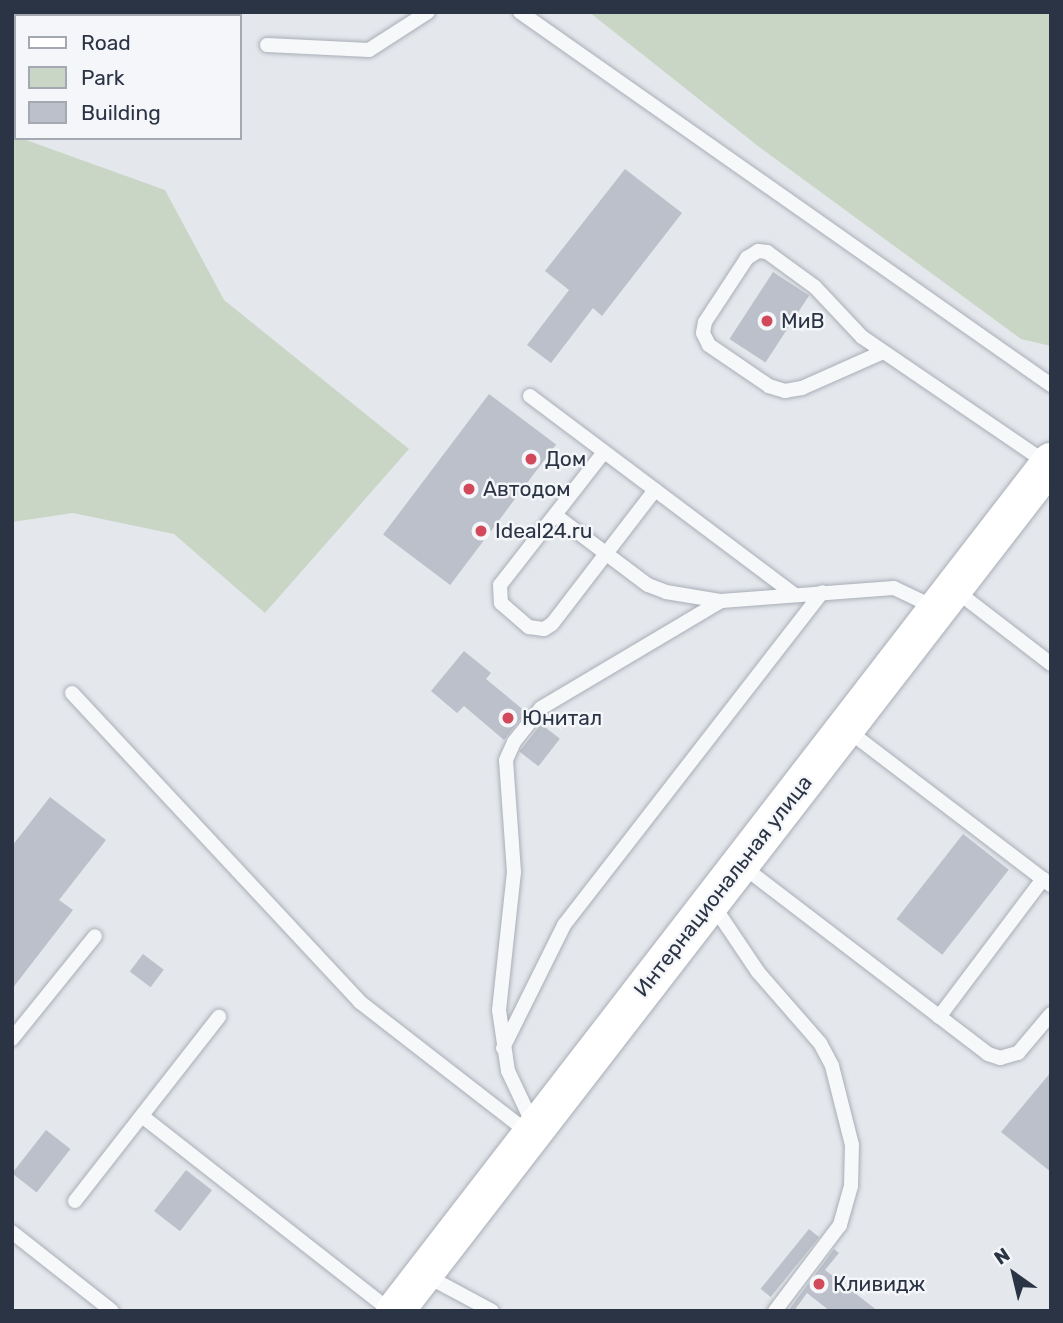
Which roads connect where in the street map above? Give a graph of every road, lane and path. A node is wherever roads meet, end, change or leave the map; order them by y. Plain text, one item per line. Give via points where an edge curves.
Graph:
1 (428, 12) edge
2 (520, 12) edge
3 (267, 45) dead end
4 (883, 352) junction
5 (1051, 385) edge
6 (530, 397) dead end
7 (604, 452) junction
8 (1050, 463) edge
9 (655, 490) junction
10 (555, 515) junction
11 (606, 554) junction
12 (822, 592) junction
13 (795, 595) junction
14 (945, 598) junction
15 (721, 601) junction
16 (1051, 664) edge
17 (72, 694) dead end
18 (845, 728) junction
19 (740, 864) junction
20 (1047, 882) edge
21 (711, 901) junction
22 (95, 936) dead end
23 (1051, 1014) edge
24 (219, 1017) dead end
25 (939, 1017) junction
26 (12, 1039) edge
27 (503, 1049) junction
28 (142, 1116) junction
29 (533, 1132) junction
30 (75, 1201) dead end
31 (12, 1232) edge
32 (424, 1274) junction
33 (112, 1311) edge
34 (393, 1311) edge
35 (492, 1311) edge
36 (775, 1311) edge

1 - 3 lane via 369,50
2 - 5 lane
4 - 4 lane via 847,325 798,272 758,251 747,258 705,322 703,333 709,345 769,386 785,391
4 - 8 lane
6 - 7 lane
7 - 9 lane
7 - 10 lane
8 - 14 main road, Интернациональная улица
9 - 11 lane
9 - 13 lane
10 - 11 lane
10 - 11 lane via 499,585 501,604 529,626 544,629 552,624
11 - 15 lane via 648,585
12 - 13 lane
12 - 14 lane via 894,588
12 - 27 lane via 564,925
13 - 15 lane
14 - 16 lane
14 - 18 main road, Интернациональная улица
15 - 27 lane via 541,708 514,742 506,760 514,872 499,1010
17 - 29 lane via 360,1002
18 - 19 main road, Интернациональная улица
18 - 20 lane
19 - 21 main road, Интернациональная улица
19 - 25 lane
20 - 25 lane
21 - 29 main road, Интернациональная улица
21 - 36 lane via 758,972 820,1043 832,1066 852,1145 851,1186 840,1224
22 - 26 lane
23 - 25 lane via 1018,1053 1000,1058
24 - 28 lane
27 - 29 lane
28 - 30 lane
28 - 34 lane
29 - 32 main road, Интернациональная улица
31 - 33 lane
32 - 34 main road, Интернациональная улица
32 - 35 lane

